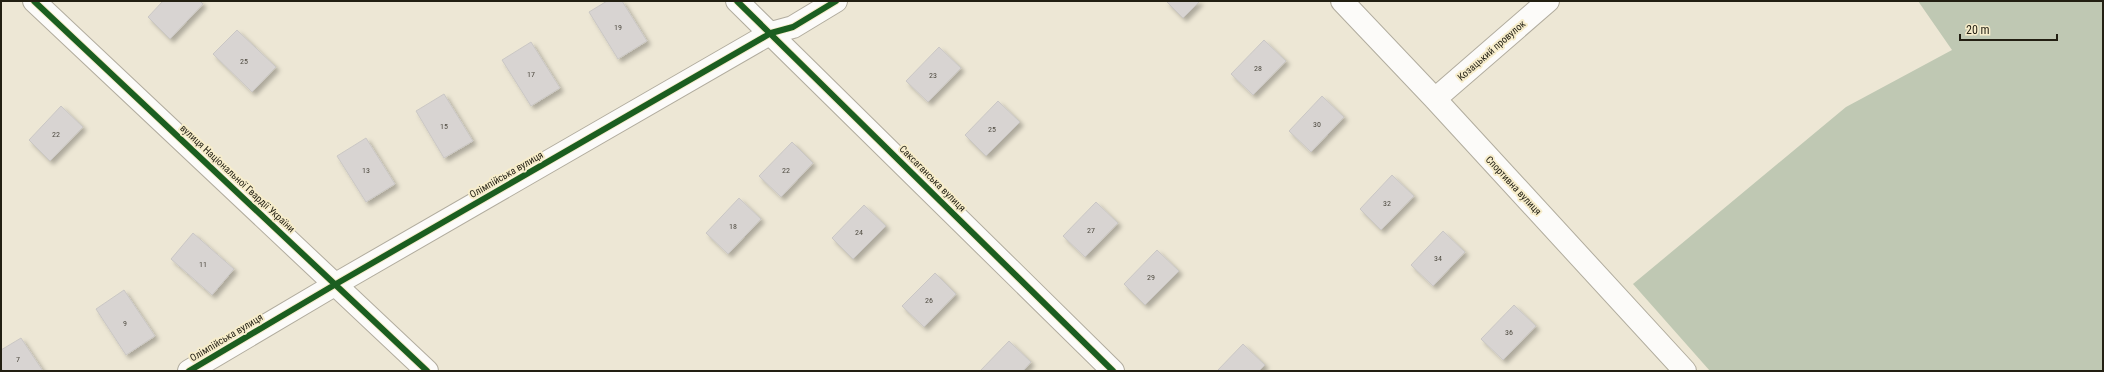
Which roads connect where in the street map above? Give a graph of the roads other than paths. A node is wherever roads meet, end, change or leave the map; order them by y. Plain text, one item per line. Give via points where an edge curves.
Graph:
1 (34, 1) edge
2 (736, 1) edge
3 (836, 1) edge
4 (1342, 1) edge
5 (1548, 1) edge
6 (771, 33) junction
7 (1435, 99) junction
8 (336, 284) junction
9 (189, 371) edge
10 (427, 371) edge
11 (1114, 371) edge
12 (1685, 371) edge

1 - 8 street, вулиця Національної Гвардії України
2 - 6 street, Саксаганська вулиця
3 - 6 street, Олімпійська вулиця via 793,27
4 - 7 street, Спортивна вулиця
5 - 7 street, Козацький провулок
6 - 8 street, Олімпійська вулиця
6 - 11 street, Саксаганська вулиця
7 - 12 street, Спортивна вулиця
8 - 9 street, Олімпійська вулиця
8 - 10 street, вулиця Національної Гвардії України

